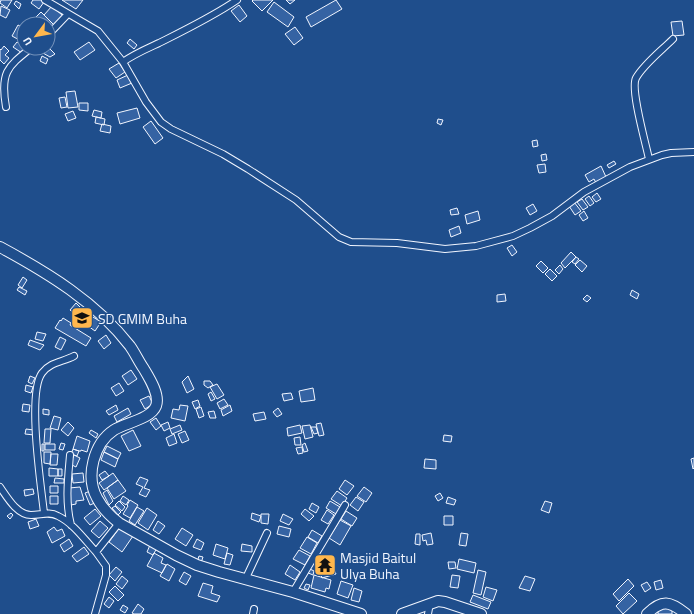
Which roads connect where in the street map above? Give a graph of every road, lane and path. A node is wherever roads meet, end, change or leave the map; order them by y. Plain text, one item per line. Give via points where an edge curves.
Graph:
1 (45, 0) edge
2 (237, 0) edge
3 (68, 14) junction
4 (56, 27) edge
5 (673, 39) dead end
6 (22, 56) edge
7 (123, 62) junction
8 (6, 107) dead end
9 (694, 152) edge
10 (649, 159) junction
11 (0, 247) edge
12 (74, 356) dead end
13 (70, 455) dead end
14 (0, 487) edge
15 (345, 505) dead end
16 (44, 513) junction
17 (119, 523) junction
18 (72, 526) junction
19 (267, 533) dead end
20 (96, 552) junction
21 (245, 580) junction
22 (293, 592) junction
23 (430, 603) junction
24 (95, 614) edge
25 (361, 614) edge
26 (402, 614) edge
27 (428, 614) edge
28 (481, 614) edge
29 (647, 614) edge
30 (686, 614) edge

1 - 3 street
2 - 7 street
3 - 4 street
3 - 7 street via 98,31
5 - 10 street via 642,70 634,85
6 - 8 street via 5,71 1,81
7 - 10 street via 161,122 248,169 296,200 338,237 351,242 396,243 445,249 476,246 513,236 552,216 584,192
9 - 10 street via 672,153
11 - 17 highway via 62,283 94,308 130,347 154,388 156,407 144,417 114,430 104,438 93,465 96,497
12 - 16 street via 46,369 41,374 36,388 36,446
13 - 18 street via 67,484
14 - 16 street via 25,514
15 - 22 street
16 - 18 street via 58,516
17 - 20 street
17 - 21 highway via 197,565
18 - 20 street
19 - 21 street
20 - 24 street via 106,566 106,575
21 - 22 highway
22 - 25 highway
23 - 26 highway
23 - 27 street
23 - 28 highway via 445,602
29 - 30 highway via 665,603 677,607

